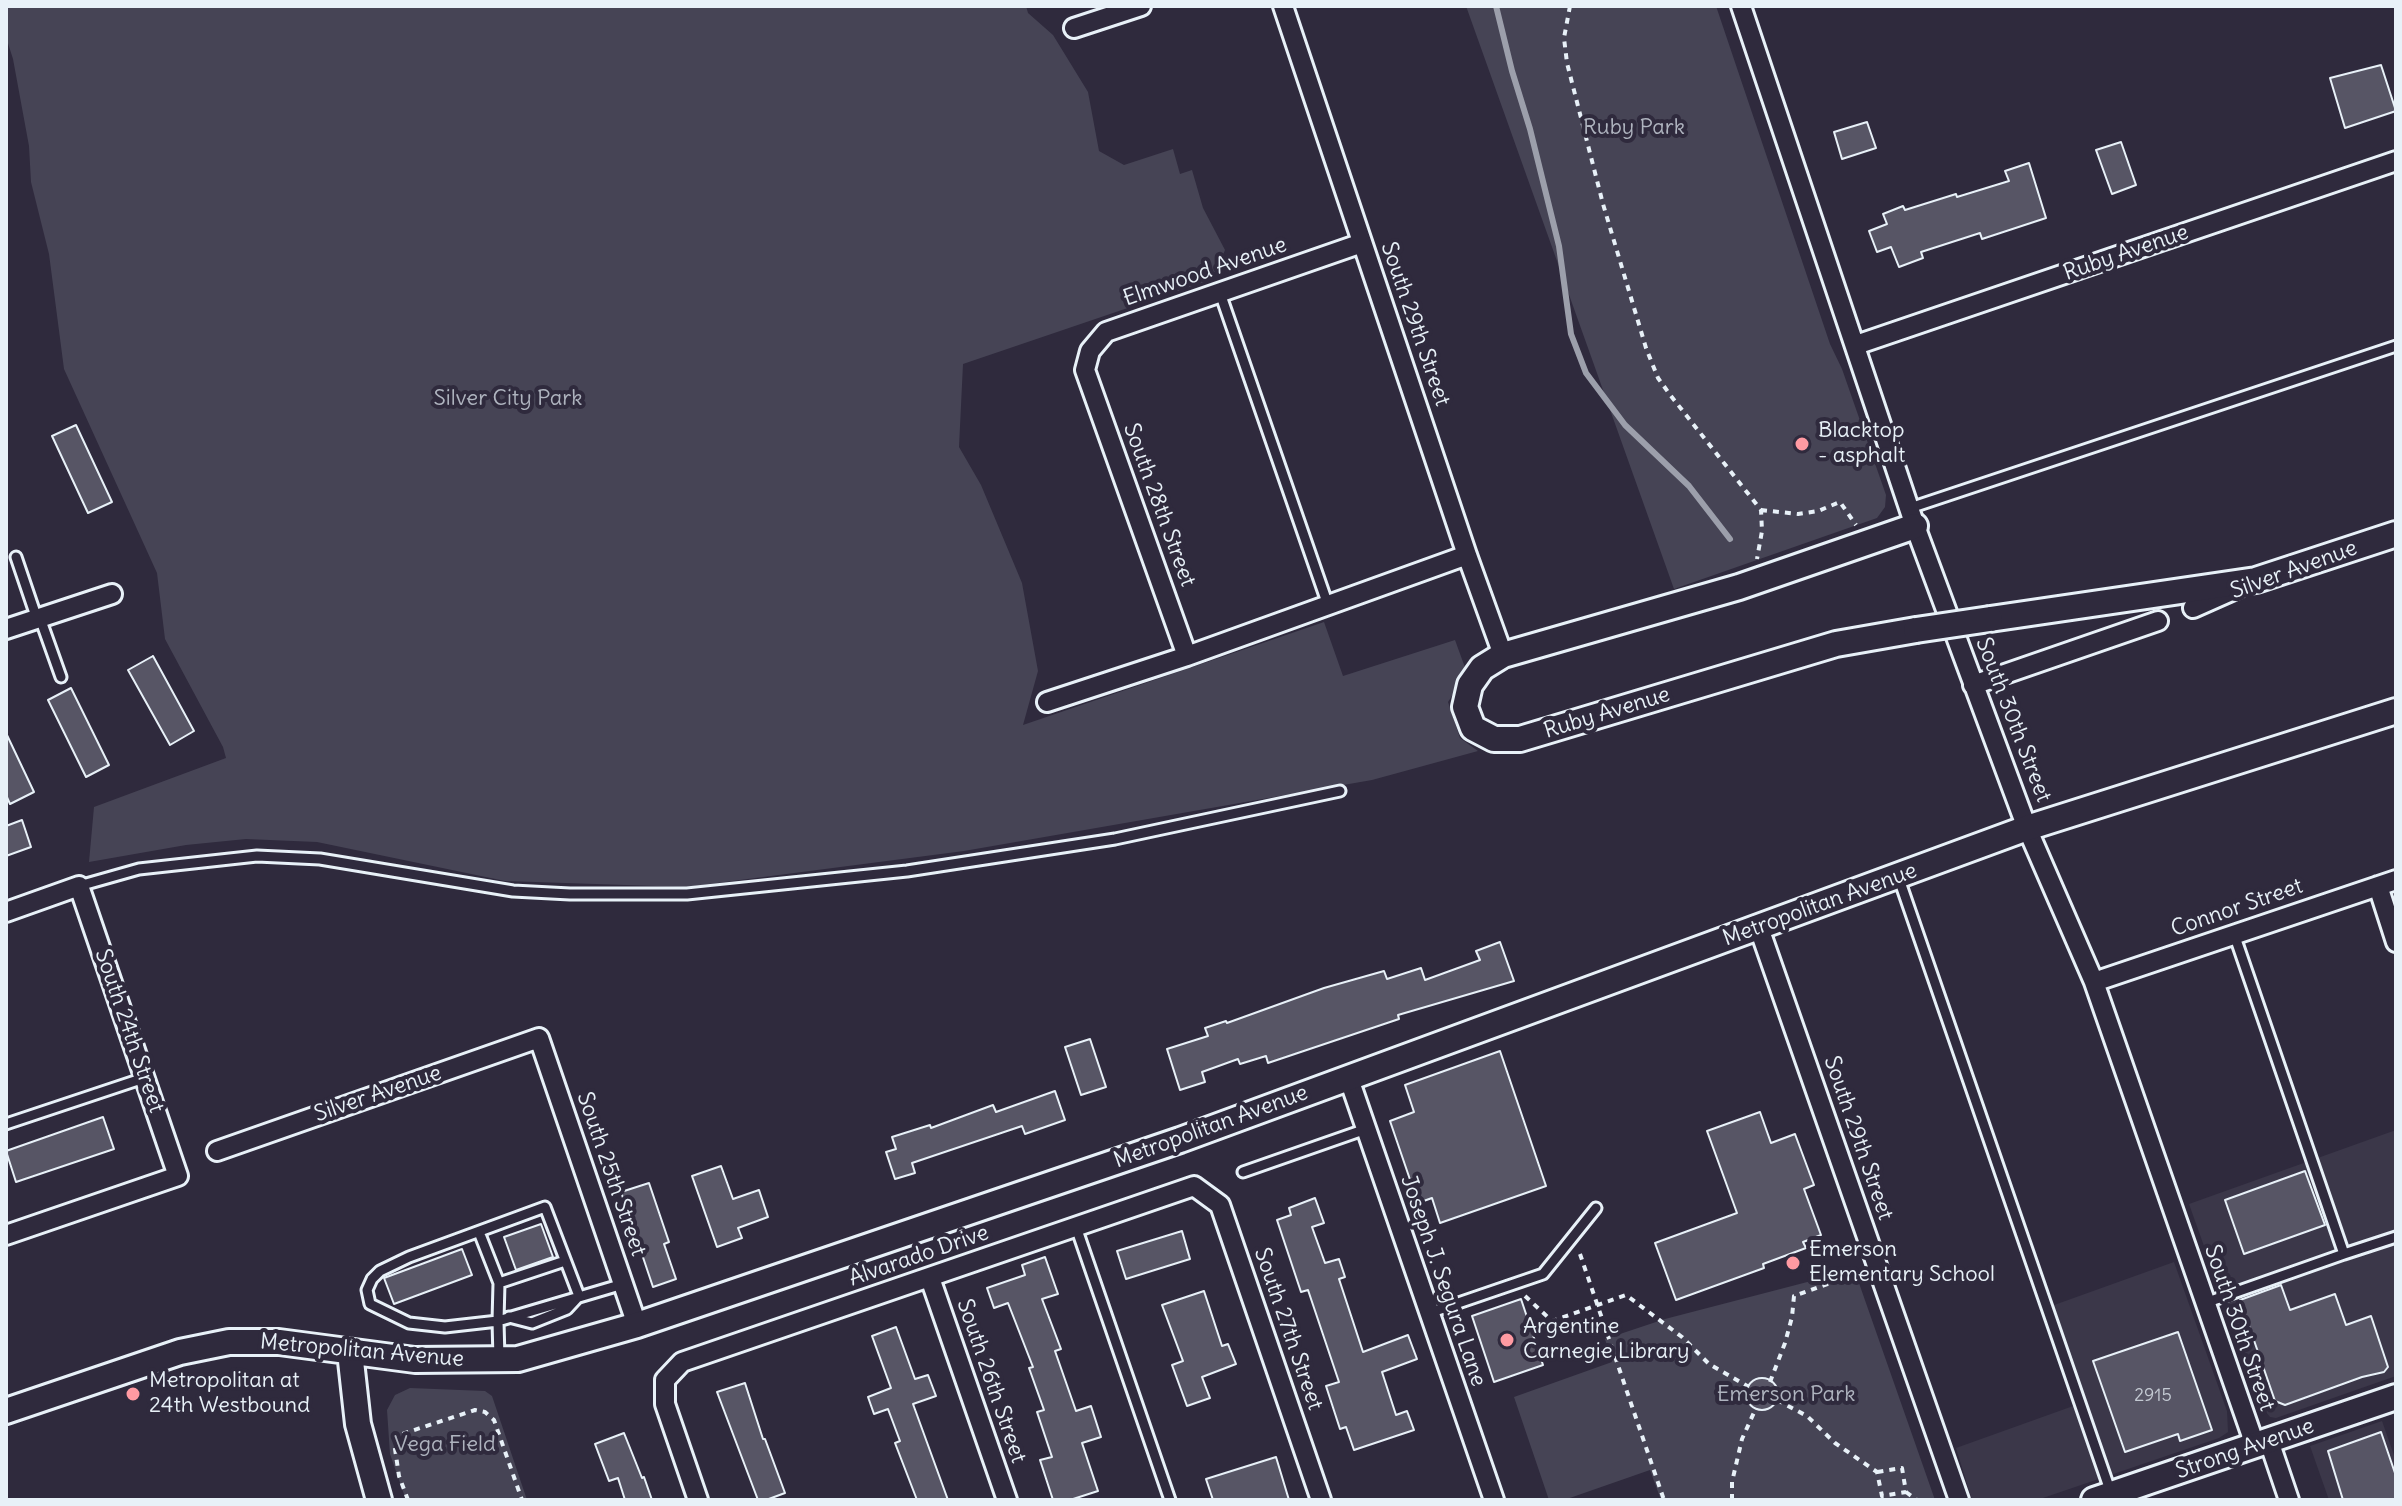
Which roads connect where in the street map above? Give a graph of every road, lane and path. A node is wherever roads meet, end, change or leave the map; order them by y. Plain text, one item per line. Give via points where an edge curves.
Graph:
1 (1141, 6) edge
2 (1283, 6) edge
3 (1570, 6) edge
4 (1741, 6) edge
5 (1074, 28) dead end
6 (2396, 161) edge
7 (1362, 243) junction
8 (1220, 293) junction
9 (1856, 345) junction
10 (2396, 346) edge
11 (1085, 370) joint
12 (1761, 510) junction
13 (1912, 517) junction
14 (1859, 529) dead end
15 (2396, 534) edge
16 (1467, 555) junction
17 (16, 557) dead end
18 (1756, 565) dead end
19 (2256, 580) junction
20 (112, 594) dead end
21 (1328, 605) junction
22 (2193, 608) dead end
23 (38, 619) junction
24 (2158, 621) dead end
25 (6, 629) edge
26 (1503, 655) junction
27 (1187, 656) junction
28 (61, 677) dead end
29 (1973, 685) junction
30 (1047, 702) dead end
31 (2396, 711) edge
32 (1340, 791) dead end
33 (2027, 828) junction
34 (1898, 876) junction
35 (2387, 883) edge
36 (79, 886) junction
37 (6, 912) edge
38 (1759, 928) junction
39 (2234, 934) junction
40 (2396, 942) edge
41 (2094, 982) junction
42 (539, 1038) joint
43 (1348, 1076) junction
44 (144, 1078) junction
45 (6, 1124) edge
46 (1366, 1129) junction
47 (217, 1151) dead end
48 (1243, 1172) dead end
49 (1194, 1186) joint
50 (1596, 1208) dead end
51 (1076, 1227) junction
52 (479, 1232) junction
53 (6, 1235) edge
54 (2396, 1237) edge
55 (1580, 1254) dead end
56 (2344, 1254) junction
57 (565, 1261) junction
58 (1858, 1273) dead end
59 (930, 1278) junction
60 (499, 1283) junction
61 (623, 1284) junction
62 (1521, 1293) dead end
63 (579, 1296) junction
64 (2205, 1303) junction
65 (1598, 1305) junction
66 (1429, 1313) junction
67 (498, 1321) junction
68 (637, 1325) junction
69 (350, 1352) junction
70 (499, 1360) junction
71 (1770, 1382) dead end
72 (1749, 1387) dead end
73 (2396, 1397) edge
74 (1777, 1400) dead end
75 (1756, 1408) dead end
76 (6, 1411) edge
77 (2262, 1443) junction
78 (1877, 1472) junction
79 (1906, 1492) junction
80 (2106, 1498) edge
81 (379, 1500) edge
82 (408, 1500) edge
83 (522, 1500) edge
84 (698, 1500) edge
85 (1007, 1500) edge
86 (1170, 1500) edge
87 (1321, 1500) edge
88 (1494, 1500) edge
89 (1664, 1500) edge
90 (1732, 1500) edge
91 (1917, 1500) edge
92 (1959, 1500) edge
93 (2289, 1500) edge

1 - 5 street
2 - 7 street, South 29th Street
3 - 12 path via 1564,38 1567,63 1646,348 1658,378
4 - 9 street, South 30th Street
6 - 9 street, Ruby Avenue
7 - 8 street, Elmwood Avenue
7 - 16 street, South 29th Street
8 - 11 street, Elmwood Avenue via 1106,332 1090,351
8 - 21 lane
9 - 13 street, South 30th Street
10 - 13 lane
11 - 27 street, South 28th Street
12 - 14 path via 1798,514 1840,502
12 - 18 path
13 - 26 main road, Ruby Avenue via 1739,587
13 - 29 street, South 30th Street
15 - 19 main road, Silver Avenue
16 - 21 street
16 - 26 street, South 29th Street
17 - 23 lane
19 - 22 street, Silver Avenue
19 - 26 main road, Ruby Avenue, bridge via 1836,644 1520,739 1494,739 1473,728 1465,707 1470,685 1482,668
20 - 23 street
21 - 27 street
23 - 25 street
23 - 28 lane
24 - 29 street
27 - 30 street
29 - 33 street, South 30th Street
31 - 33 main road, Metropolitan Avenue
32 - 36 lane via 1115,839 907,871 687,894 513,891 320,859 257,856 139,869
33 - 34 main road, Metropolitan Avenue
33 - 41 street, South 30th Street
34 - 38 main road, Metropolitan Avenue
34 - 80 lane
35 - 39 street, Connor Street
35 - 40 street
36 - 37 street
36 - 44 street, South 24th Street
38 - 43 main road, Metropolitan Avenue
38 - 92 street, South 29th Street
39 - 41 street, Connor Street
39 - 56 lane
41 - 64 street, South 30th Street
42 - 47 street, Silver Avenue
42 - 61 street, South 25th Street
43 - 46 street, Joseph J. Segura Lane
43 - 68 main road, Metropolitan Avenue via 1180,1140
44 - 45 lane
44 - 53 street, South 24th Street via 178,1176
46 - 48 lane
46 - 66 street, Joseph J. Segura Lane
49 - 51 street, Alvarado Drive
49 - 87 street, South 27th Street via 1220,1205
50 - 66 lane via 1543,1274
51 - 59 street, Alvarado Drive
51 - 86 lane
52 - 57 lane via 545,1207
52 - 60 lane
52 - 67 lane via 380,1271 367,1290 370,1304 409,1323 445,1327
54 - 56 lane
55 - 65 path
56 - 64 lane
57 - 60 lane
57 - 63 lane
58 - 71 path via 1794,1296
59 - 84 street, Alvarado Drive via 682,1362 665,1380 665,1404
59 - 85 street, South 26th Street
60 - 67 lane
61 - 63 lane
61 - 68 street, South 25th Street
62 - 65 path via 1552,1321
63 - 67 lane
64 - 77 street, South 30th Street
65 - 72 path via 1626,1295 1709,1364
65 - 89 path
66 - 88 street, Joseph J. Segura Lane
67 - 70 lane
68 - 70 main road, Metropolitan Avenue
69 - 70 main road, Metropolitan Avenue via 415,1360
69 - 76 main road, Metropolitan Avenue via 279,1342 229,1342 180,1352
69 - 81 main road via 358,1424
73 - 77 main road, Strong Avenue
74 - 78 path via 1807,1416
75 - 90 path via 1742,1439
77 - 80 main road, Strong Avenue
77 - 93 street, South 30th Street
78 - 79 path via 1882,1496
78 - 79 path via 1902,1468
79 - 91 path
82 - 83 path via 394,1442 402,1434 475,1410 494,1420

